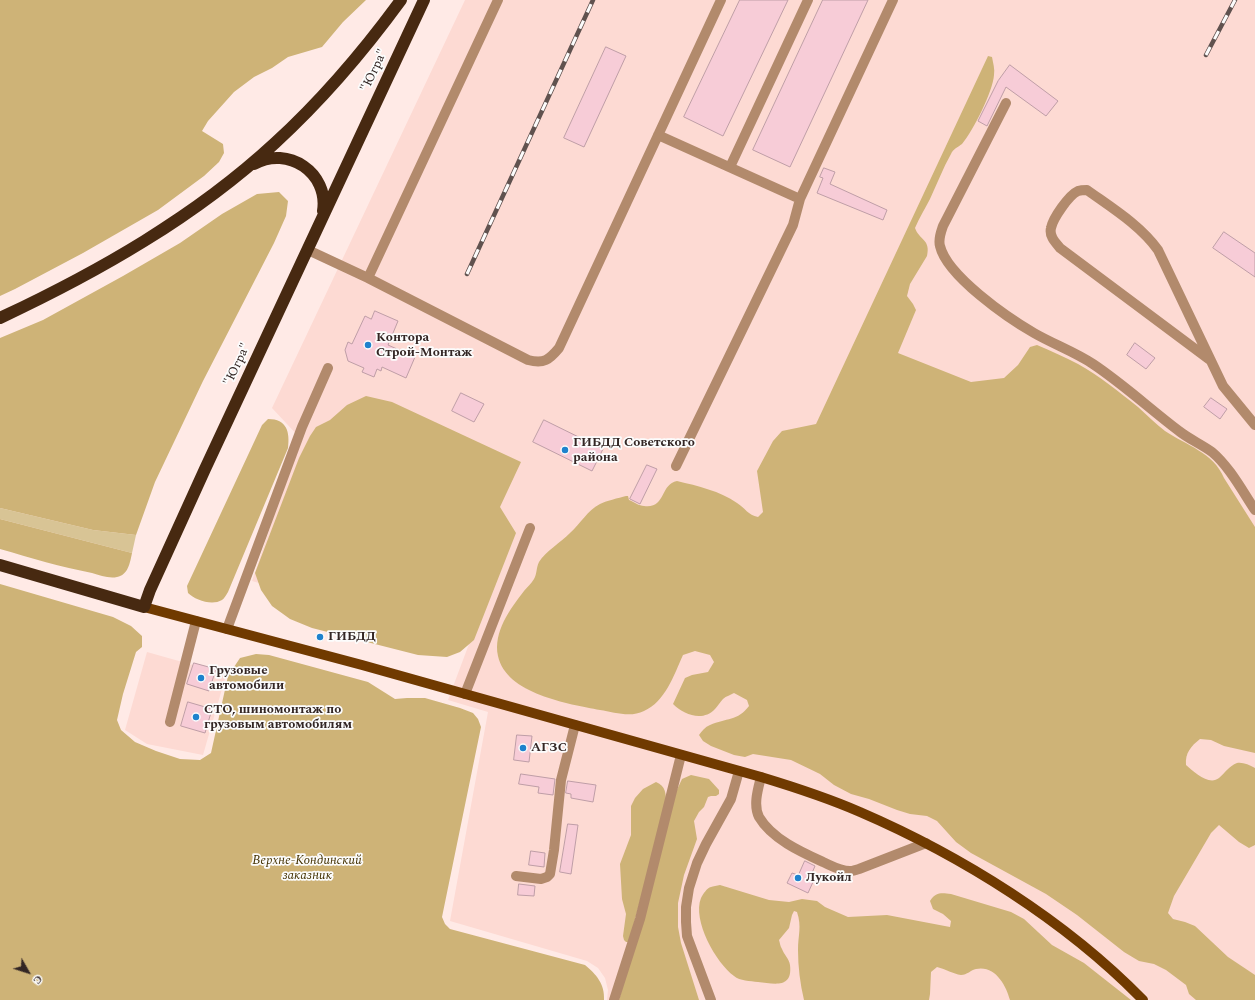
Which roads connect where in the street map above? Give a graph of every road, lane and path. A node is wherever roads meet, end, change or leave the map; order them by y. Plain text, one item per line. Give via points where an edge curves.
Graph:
1 (400, 0) edge
2 (424, 0) edge
3 (498, 0) edge
4 (721, 0) edge
5 (808, 0) edge
6 (893, 0) edge
7 (1006, 104) dead end
8 (658, 135) junction
9 (730, 167) junction
10 (242, 171) junction
11 (800, 199) junction
12 (318, 228) junction
13 (308, 250) junction
14 (368, 278) junction
15 (0, 318) edge
16 (1210, 360) junction
17 (328, 368) dead end
18 (1255, 425) edge
19 (676, 466) dead end
20 (1255, 510) edge
21 (530, 528) dead end
22 (0, 565) edge
23 (144, 607) junction
24 (196, 621) junction
25 (227, 630) junction
26 (465, 694) junction
27 (170, 722) dead end
28 (575, 725) junction
29 (681, 755) junction
30 (739, 771) junction
31 (760, 777) junction
32 (926, 843) junction
33 (516, 876) dead end
34 (614, 1000) edge
35 (711, 1000) edge
36 (1143, 1000) edge

1 - 10 highway, "Югра" via 379,30 323,96
2 - 12 highway, "Югра"
3 - 14 lane
4 - 8 lane
5 - 9 lane
6 - 11 lane
7 - 20 lane via 943,226 940,235 943,255 960,276 998,309 1034,333 1091,362 1180,432 1213,453
8 - 9 lane
8 - 14 lane via 559,348 545,361 528,360
9 - 11 lane
10 - 12 highway via 258,162 276,159 292,161 308,169 319,183 324,196
10 - 15 highway, "Югра" via 175,220 104,266
11 - 19 lane via 793,225
12 - 13 highway, "Югра"
13 - 14 lane
13 - 23 highway, "Югра"
16 - 16 lane via 1060,248 1053,239 1050,229 1070,196 1079,190 1087,190 1149,238 1158,250
16 - 18 lane via 1223,386
17 - 25 lane via 302,428
21 - 26 lane
22 - 23 highway
23 - 24 main road
24 - 25 main road
24 - 27 lane
25 - 26 main road
26 - 28 main road
28 - 29 main road
28 - 33 lane via 561,780 550,874 542,879
29 - 30 main road
29 - 34 lane via 640,919
30 - 31 main road
30 - 35 lane via 731,799 697,864 686,907 688,936
31 - 32 main road via 854,809
31 - 32 lane via 756,806 765,824 794,848 838,869 859,869
32 - 36 main road via 1048,918 1093,954

